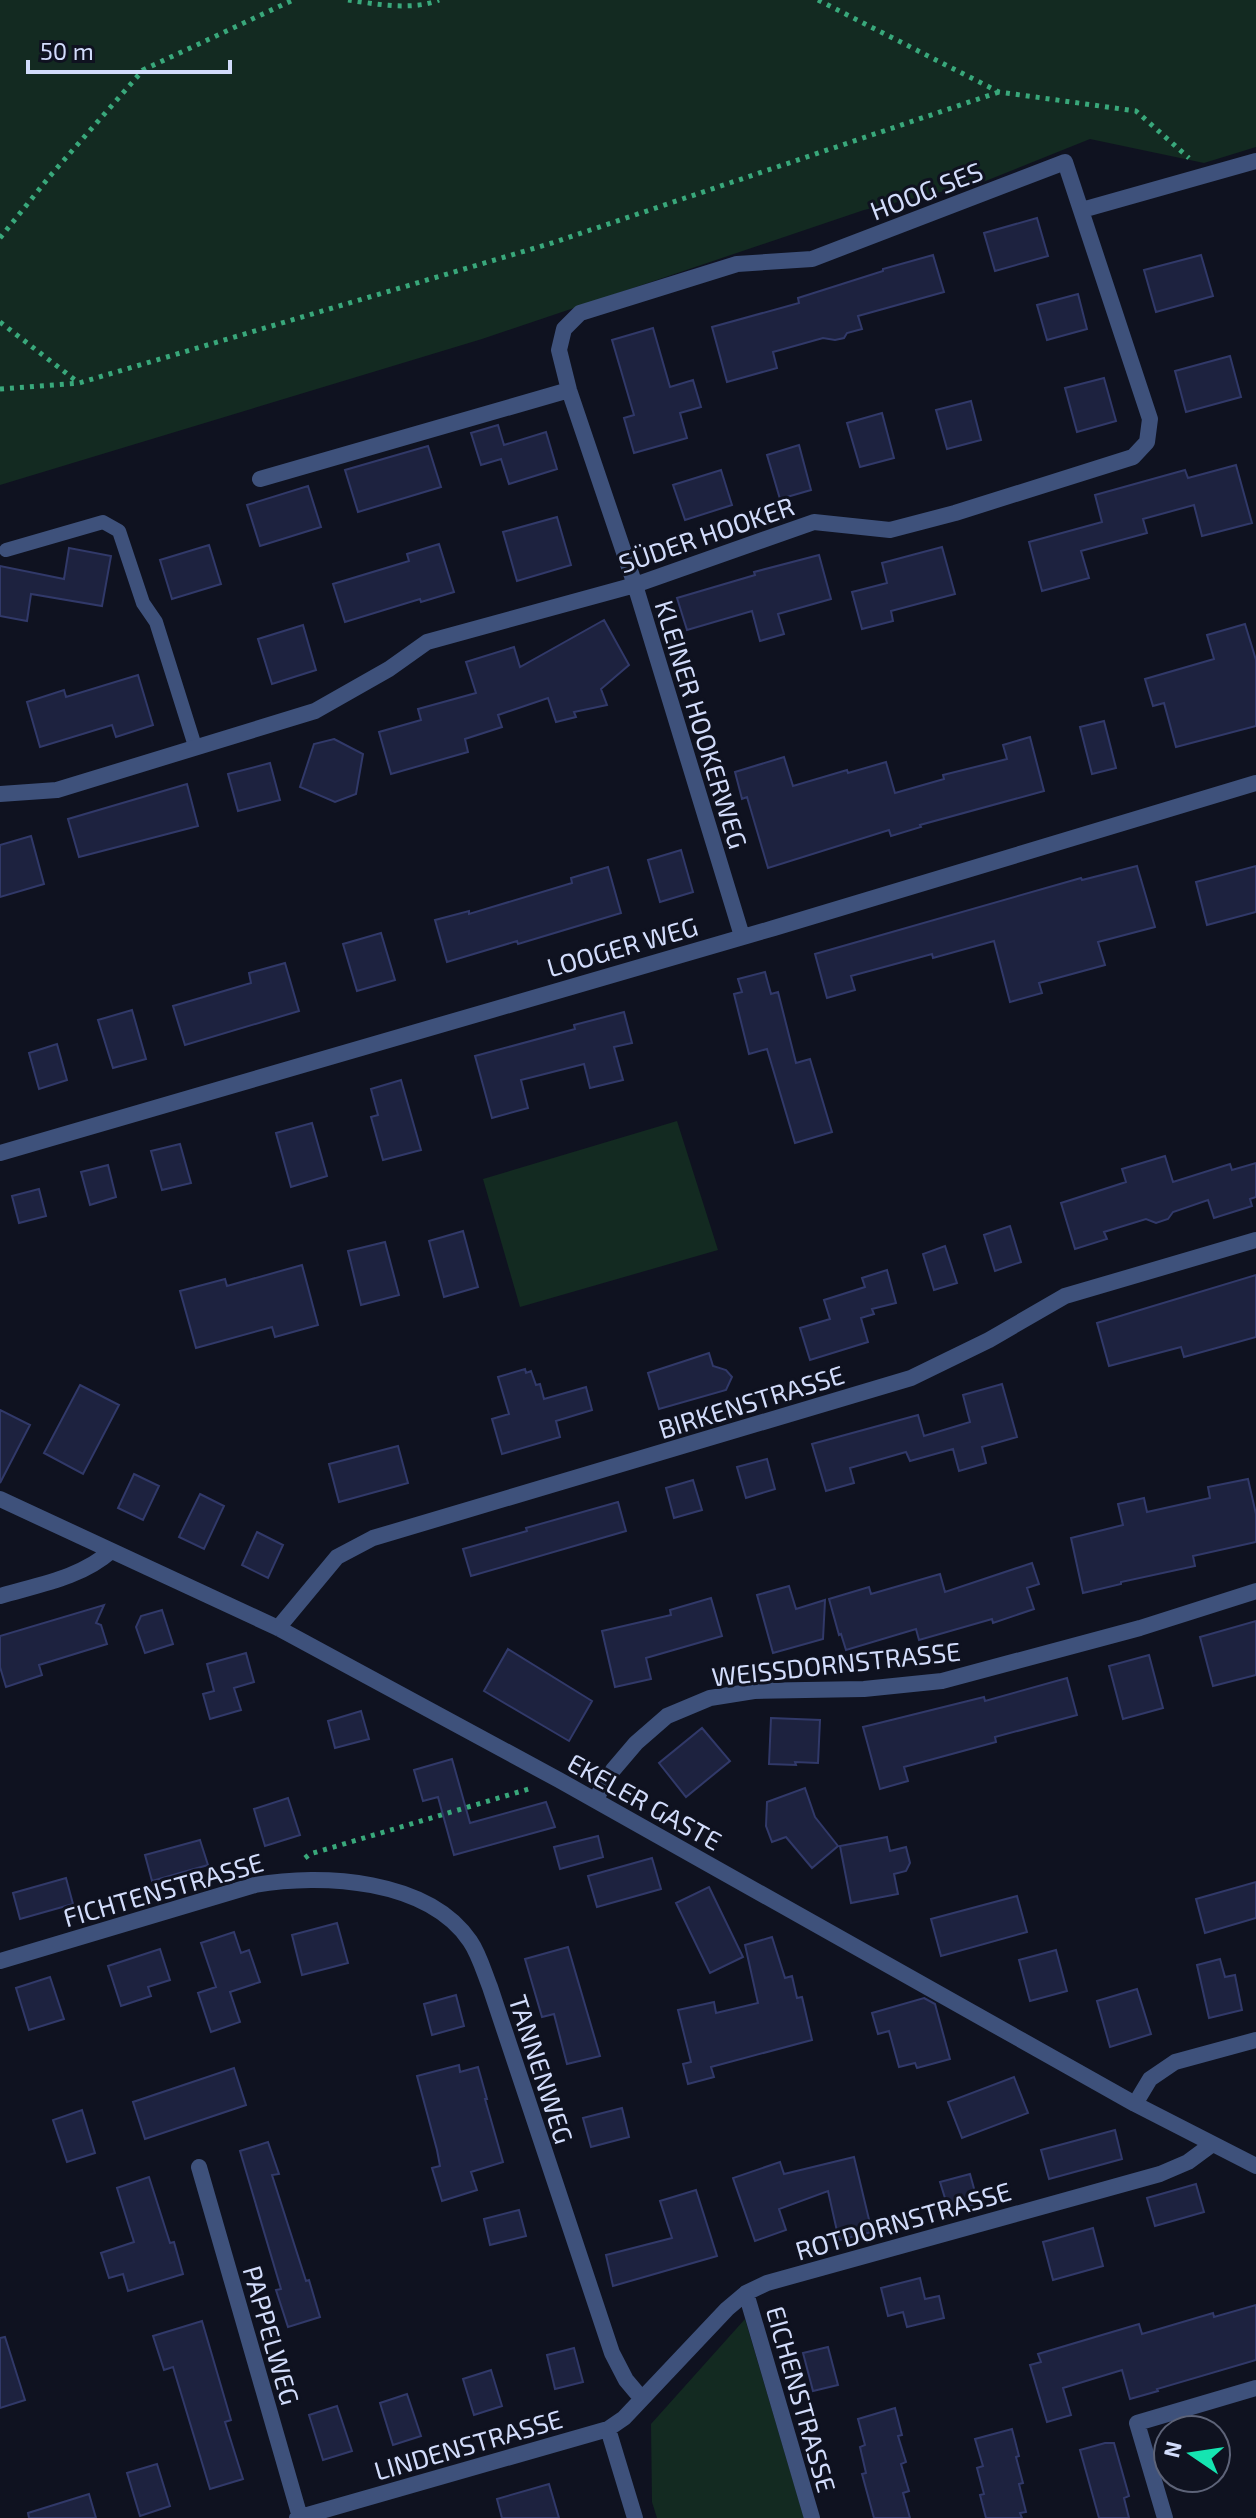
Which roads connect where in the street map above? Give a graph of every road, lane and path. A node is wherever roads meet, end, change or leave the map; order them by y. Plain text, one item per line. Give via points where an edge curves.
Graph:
1 (293, 0) edge
2 (348, 0) edge
3 (439, 0) edge
4 (818, 0) edge
5 (999, 92) junction
6 (1256, 161) edge
7 (1208, 175) junction
8 (1082, 210) junction
9 (0, 238) edge
10 (580, 313) joint
11 (0, 322) edge
12 (79, 383) junction
13 (0, 389) edge
14 (569, 390) junction
15 (260, 479) dead end
16 (6, 550) dead end
17 (635, 585) junction
18 (195, 746) junction
19 (1256, 783) edge
20 (0, 794) edge
21 (742, 936) junction
22 (0, 1153) edge
23 (1256, 1240) edge
24 (0, 1499) edge
25 (111, 1551) junction
26 (1256, 1591) edge
27 (0, 1596) edge
28 (278, 1628) junction
29 (559, 1780) junction
30 (595, 1800) junction
31 (285, 1880) junction
32 (0, 1961) edge
33 (1256, 2040) edge
34 (1135, 2104) junction
35 (1211, 2145) junction
36 (1256, 2166) edge
37 (199, 2167) dead end
38 (746, 2293) junction
39 (1256, 2388) edge
40 (642, 2399) junction
41 (608, 2429) junction
42 (298, 2518) edge
43 (635, 2518) edge
44 (812, 2518) edge
45 (1165, 2518) edge

1 - 9 path via 143,70
2 - 3 path via 428,5
4 - 5 path
5 - 7 path via 1136,111
5 - 12 path via 552,243
6 - 7 street
7 - 8 street
8 - 10 street, HOOG SES via 1065,162 812,259 737,264
8 - 17 street, SÜDER HOOKER via 1150,419 1147,442 1133,457 890,530 814,522
10 - 14 street, KLEINER HOOKERWEG via 564,329 559,350
11 - 12 path
12 - 13 path
14 - 15 street
14 - 17 street, KLEINER HOOKERWEG
16 - 18 lane via 103,522 119,531 143,603 156,622
17 - 18 street, SÜDER HOOKER via 427,642 315,711
17 - 21 street, KLEINER HOOKERWEG
18 - 20 street, SÜDER HOOKER via 57,790
19 - 21 street, LOOGER WEG
21 - 22 street, LOOGER WEG
23 - 28 street, BIRKENSTRASSE via 1065,1296 911,1378 373,1538 337,1557
24 - 25 street, EKELER GASTE
25 - 27 street via 75,1573
25 - 28 street, EKELER GASTE
26 - 30 street, WEISSDORNSTRASSE via 942,1681 710,1698 667,1716 636,1743
28 - 29 street, EKELER GASTE
29 - 30 street, EKELER GASTE
29 - 31 path, FICHTENSTRASSE via 310,1854
30 - 34 street, EKELER GASTE
31 - 32 street, FICHTENSTRASSE
31 - 40 street, TANNENWEG via 370,1885 403,1893 454,1922 472,1943 612,2353
33 - 34 street via 1175,2062 1150,2079
34 - 35 street, EKELER GASTE
35 - 36 street, EKELER GASTE
35 - 38 street, ROTDORNSTRASSE via 1160,2174
37 - 42 street, PAPPELWEG
38 - 40 street, ROTDORNSTRASSE
38 - 44 street, EICHENSTRASSE
39 - 45 street via 1137,2423
40 - 41 street, LINDENSTRASSE
41 - 42 street, LINDENSTRASSE
41 - 43 street

